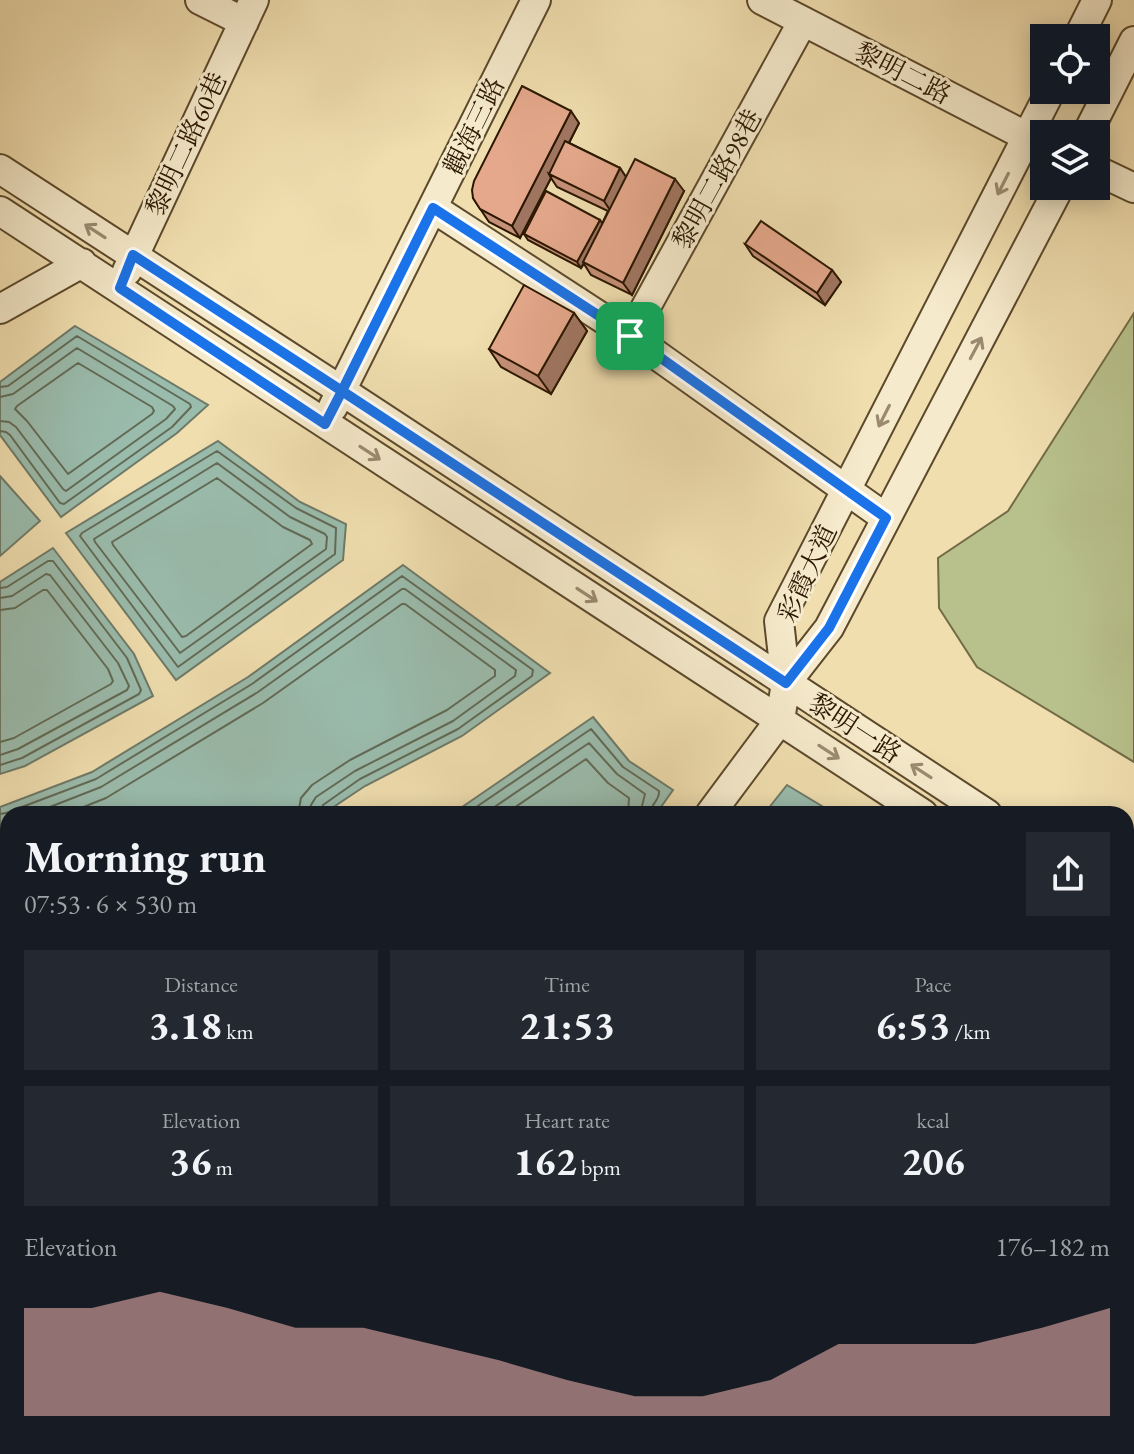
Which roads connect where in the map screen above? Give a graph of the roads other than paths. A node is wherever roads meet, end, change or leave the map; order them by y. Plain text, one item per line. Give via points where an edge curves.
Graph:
1 (200, 0) edge
2 (536, 0) edge
3 (762, 0) edge
4 (1097, 0) edge
5 (249, 11) edge
6 (803, 21) junction
7 (1085, 24) edge
8 (1134, 41) edge
9 (1094, 120) edge
10 (1030, 139) edge
11 (1030, 153) edge
12 (0, 169) edge
13 (1110, 177) edge
14 (1134, 188) edge
15 (1053, 200) edge
16 (433, 208) junction
17 (0, 211) edge
18 (133, 255) junction
19 (82, 263) junction
20 (120, 288) junction
21 (0, 309) edge
22 (630, 336) junction
23 (342, 391) junction
24 (325, 424) junction
25 (846, 490) junction
26 (886, 518) junction
27 (786, 683) junction
28 (780, 720) junction
29 (716, 806) edge
30 (911, 806) edge
31 (975, 806) edge

1 - 5 street
2 - 16 street, 觀海三路
3 - 6 street, 黎明二路
4 - 7 street
5 - 18 street, 黎明二路60巷
6 - 10 street, 黎明二路
6 - 22 street, 黎明二路98巷
8 - 9 street
11 -> 25 street, 彩霞大道
18 -> 12 street, 黎明一路
13 - 14 street
26 -> 15 street, 彩霞大道
16 - 22 street
16 - 23 street, 觀海三路
17 - 19 street, 黎明一路
18 - 20 street, 黎明二路60巷
18 - 23 street, 黎明一路
19 - 20 street, 黎明一路
19 - 21 street
20 - 24 street, 黎明一路
22 - 25 street
23 - 24 street, 觀海三路
23 - 27 street, 黎明一路
24 -> 28 street, 黎明一路
25 - 26 street
25 - 27 street, 彩霞大道 via 779,621
26 - 27 street, 彩霞大道 via 829,628
27 - 28 street
31 -> 27 street, 黎明一路
28 - 29 street
28 -> 30 street, 黎明一路

